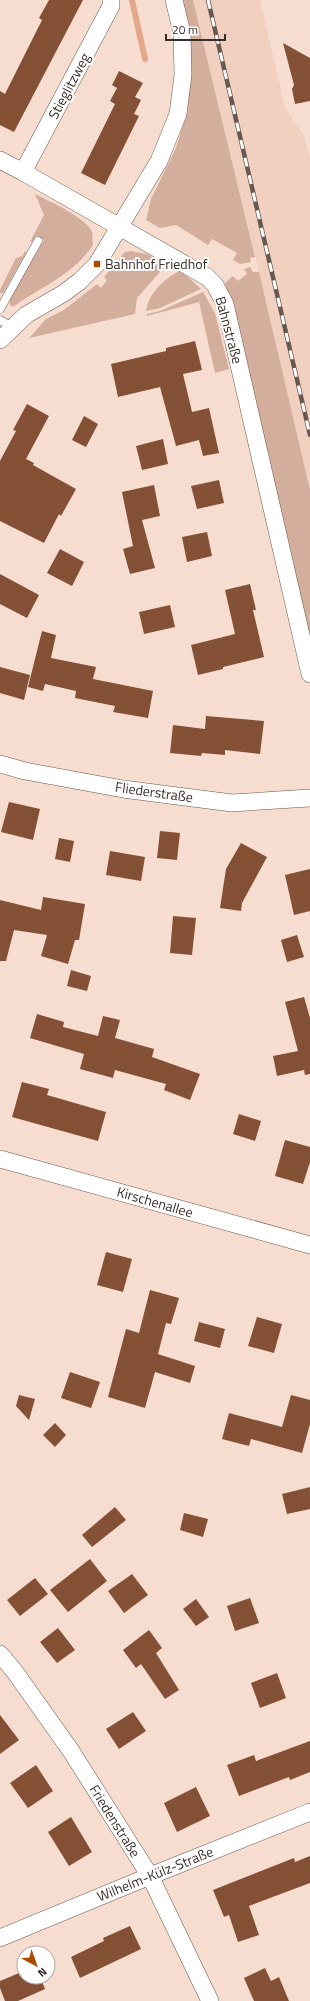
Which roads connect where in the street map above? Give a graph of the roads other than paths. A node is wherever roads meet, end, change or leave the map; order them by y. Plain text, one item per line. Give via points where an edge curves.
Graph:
1 (111, 0) edge
2 (174, 0) edge
3 (0, 160) edge
4 (23, 172) junction
5 (120, 227) junction
6 (38, 241) dead end
7 (0, 309) edge
8 (6, 323) edge
9 (0, 340) edge
10 (310, 674) edge
11 (0, 764) edge
12 (310, 798) edge
13 (0, 1159) edge
14 (310, 1245) edge
15 (0, 1654) edge
16 (310, 1812) edge
17 (150, 1876) junction
18 (0, 1938) edge
19 (210, 2001) edge

1 - 4 street, Stieglitzweg via 111,6
2 - 5 street via 182,33 183,75 178,114 159,161
3 - 4 street, Bahnstraße
4 - 5 street, Bahnstraße
5 - 8 street via 97,264 80,281 26,315
5 - 10 street, Bahnstraße via 207,277 215,285 225,304
6 - 7 lane
8 - 9 street
11 - 12 street, Fliederstraße via 124,789 232,803
13 - 14 street, Kirschenallee
15 - 17 street, Friedenstraße via 71,1751
16 - 17 street, Wilhelm-Külz-Straße
17 - 18 street, Wilhelm-Külz-Straße
17 - 19 street, Friedenstraße

